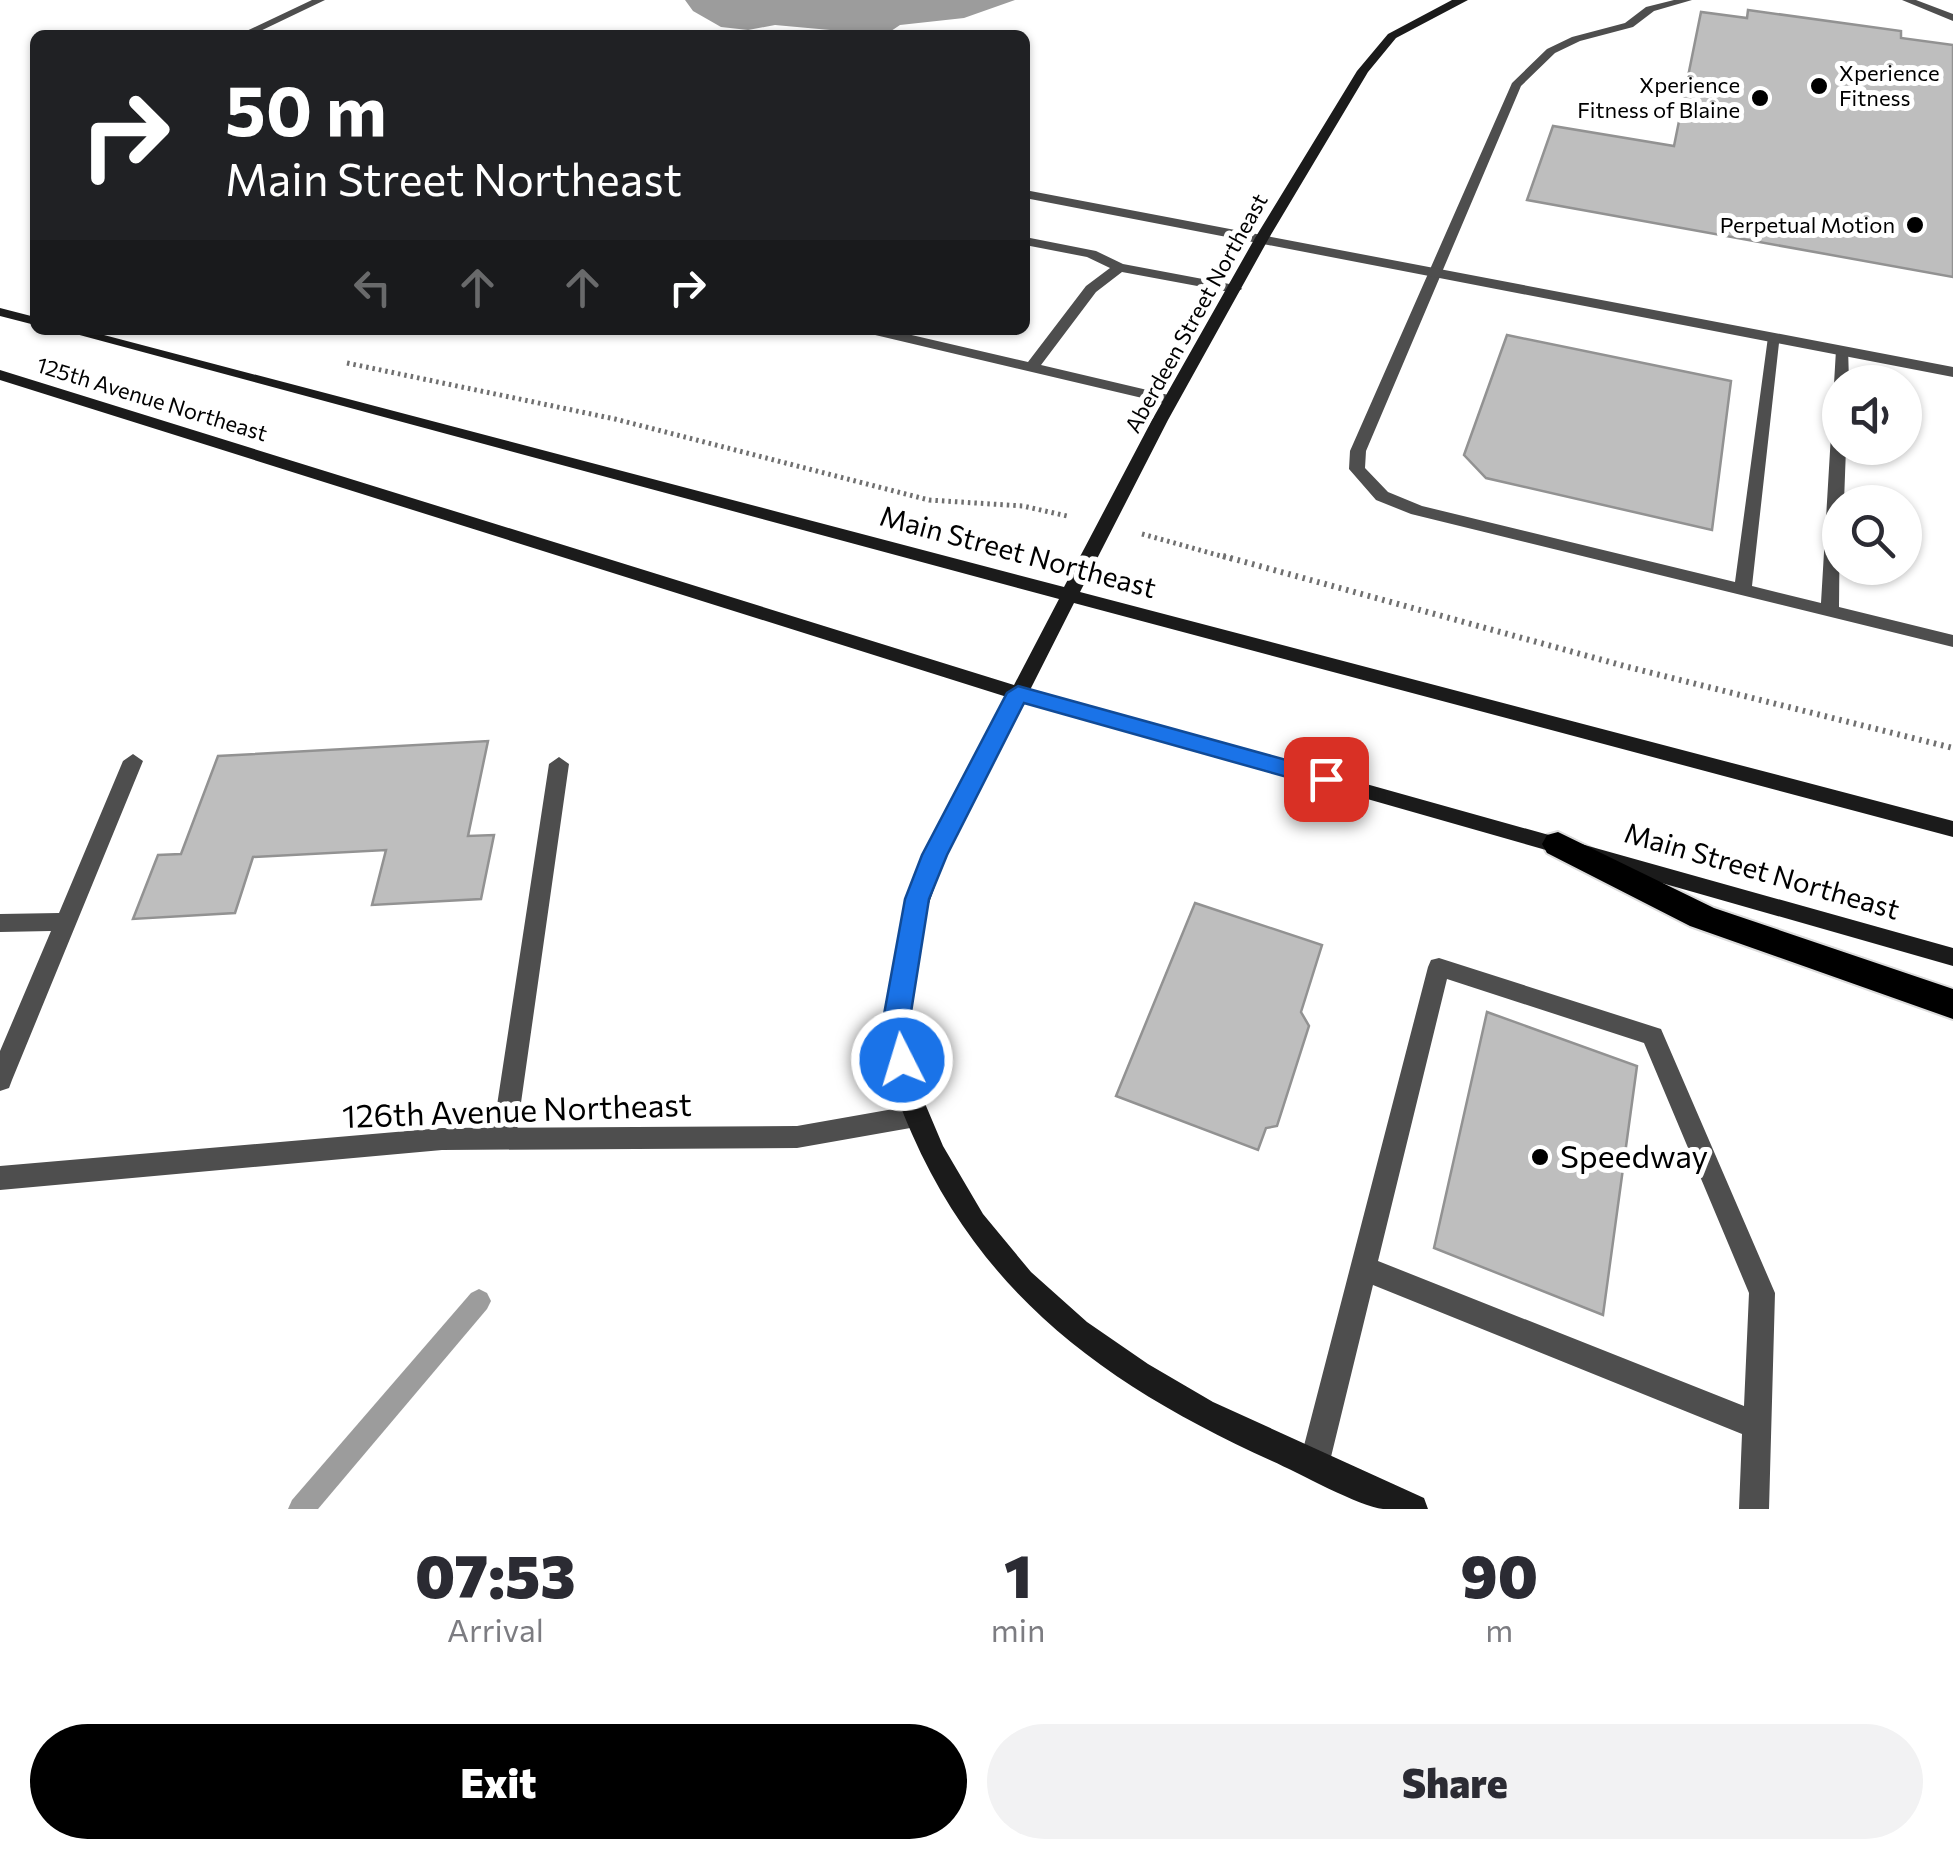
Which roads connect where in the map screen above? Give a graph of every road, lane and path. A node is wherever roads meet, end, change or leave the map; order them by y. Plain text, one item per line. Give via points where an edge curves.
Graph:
1 (320, 0) edge
2 (1464, 0) edge
3 (1688, 0) edge
4 (1907, 0) edge
5 (1953, 5) edge
6 (1930, 8) junction
7 (1953, 18) edge
8 (256, 30) edge
9 (1030, 195) edge
10 (1262, 238) junction
11 (1030, 242) edge
12 (1119, 267) junction
13 (1439, 271) junction
14 (1235, 289) junction
15 (0, 312) edge
16 (30, 320) edge
17 (87, 335) edge
18 (894, 335) edge
19 (1775, 337) junction
20 (1842, 350) junction
21 (342, 362) dead end
22 (1033, 366) junction
23 (1953, 372) edge
24 (0, 376) edge
25 (1172, 400) junction
26 (290, 466) joint
27 (1024, 506) dead end
28 (1214, 552) dead end
29 (1744, 590) junction
30 (1068, 596) junction
31 (1830, 611) junction
32 (1953, 641) edge
33 (1018, 693) junction
34 (1953, 748) edge
35 (134, 761) dead end
36 (558, 764) dead end
37 (1953, 829) edge
38 (1558, 844) junction
39 (66, 922) junction
40 (0, 923) edge
41 (1953, 957) edge
42 (1953, 1004) edge
43 (0, 1080) edge
44 (916, 1116) junction
45 (504, 1138) junction
46 (0, 1178) edge
47 (1363, 1268) junction
48 (1758, 1426) junction
49 (1314, 1464) junction
50 (1413, 1509) edge
51 (1754, 1509) edge

1 - 8 street
2 - 10 main road, Aberdeen Street Northeast via 1392,36 1363,71
3 - 13 street via 1650,9 1629,26 1576,39 1530,67 1516,85
4 - 6 street
5 - 6 street
6 - 7 street
9 - 10 street
10 - 13 street
10 - 14 main road, Aberdeen Street Northeast
11 - 12 street
12 - 14 street
12 - 22 street via 1092,289
13 - 19 street
13 - 29 street via 1358,452 1358,469 1370,486 1416,510
14 - 25 main road, Aberdeen Street Northeast
15 - 16 main road
17 - 30 main road, Main Street Northeast
18 - 22 street
19 - 20 street
19 - 29 street
20 - 23 street
20 - 31 street
21 - 27 path via 615,419 929,500
22 - 25 street
24 - 26 main road, 125th Avenue Northeast
25 - 30 main road, Aberdeen Street Northeast
26 - 33 main road, Main Street Northeast
28 - 34 path
29 - 31 street
30 - 33 main road, Aberdeen Street Northeast
30 - 37 main road, Main Street Northeast
31 - 32 street
33 - 38 main road, Main Street Northeast
33 - 44 main road, Aberdeen Street Northeast via 917,899 895,1031
35 - 39 street
36 - 45 street
38 - 41 main road, Main Street Northeast
38 - 42 highway via 1702,918
39 - 40 street
39 - 43 street
44 - 45 street, 126th Avenue Northeast via 796,1137
44 - 49 main road, Aberdeen Street Northeast via 964,1211 998,1260 1042,1304 1142,1378
45 - 46 street, 126th Avenue Northeast
47 - 48 street
47 - 48 street via 1438,967 1653,1036 1762,1294
47 - 49 street
48 - 51 street
49 - 50 main road, Aberdeen Street Northeast

